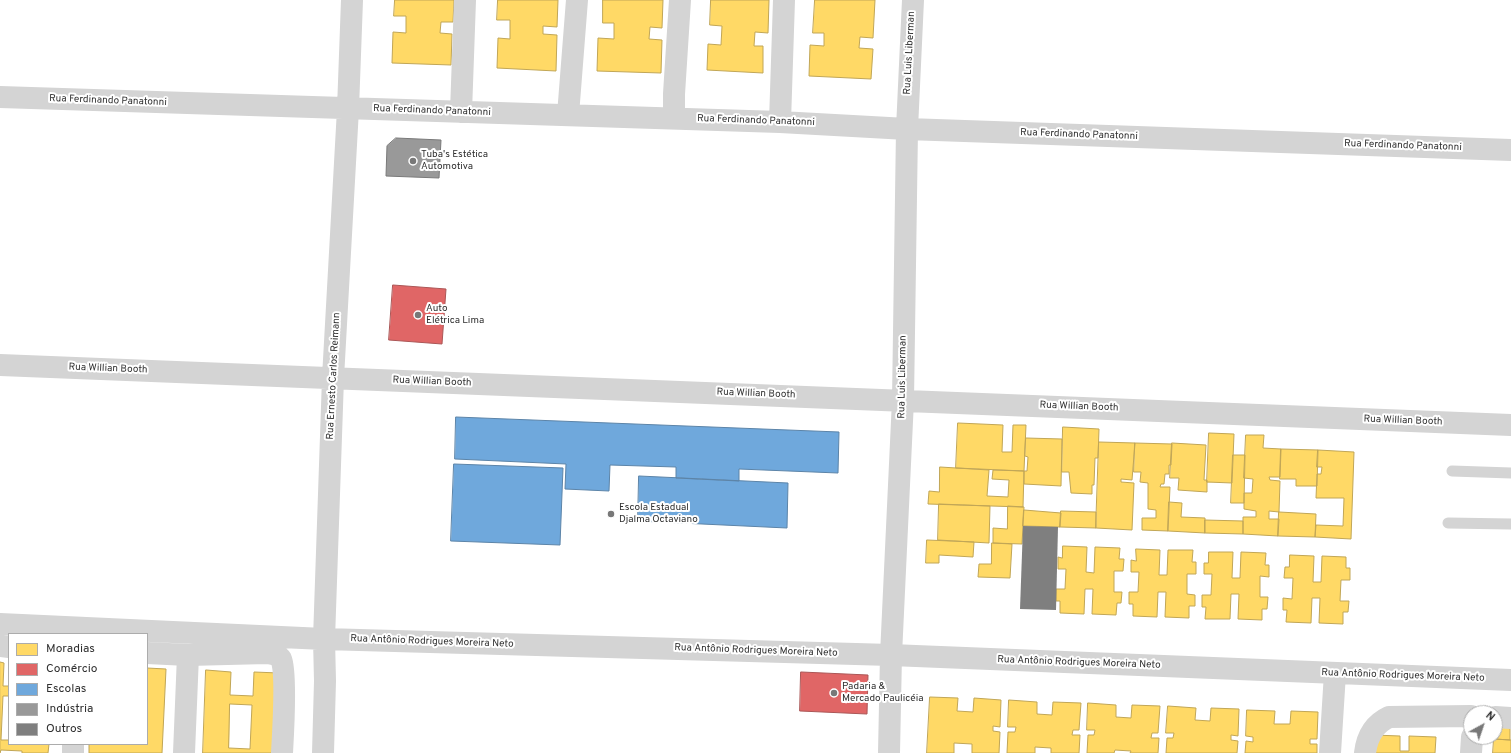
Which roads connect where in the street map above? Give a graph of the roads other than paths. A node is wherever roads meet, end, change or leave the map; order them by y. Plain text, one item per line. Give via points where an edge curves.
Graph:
1 (352, 0) edge
2 (465, 0) edge
3 (577, 0) edge
4 (680, 0) edge
5 (784, 0) edge
6 (912, 0) edge
7 (0, 97) edge
8 (348, 108) junction
9 (462, 112) junction
10 (568, 115) junction
11 (674, 118) junction
12 (780, 122) junction
13 (907, 129) junction
14 (1511, 150) edge
15 (0, 365) edge
16 (333, 378) junction
17 (903, 400) junction
18 (1511, 425) edge
19 (1452, 471) dead end
20 (1511, 473) edge
21 (1448, 523) dead end
22 (1511, 524) edge
23 (0, 624) edge
24 (73, 631) edge
25 (136, 633) edge
26 (148, 633) edge
27 (324, 639) junction
28 (148, 653) edge
29 (188, 655) junction
30 (891, 655) junction
31 (1335, 673) junction
32 (1511, 680) edge
33 (1463, 716) edge
34 (184, 753) edge
35 (282, 753) edge
36 (323, 753) edge
37 (889, 753) edge
38 (1330, 753) edge
39 (1365, 753) edge

1 - 8 street, Rua Ernesto Carlos Reimann
2 - 9 street
3 - 10 street
4 - 11 street
5 - 12 street
6 - 13 street, Rua Luis Liberman
7 - 8 street, Rua Ferdinando Panatonni
8 - 9 street, Rua Ferdinando Panatonni
8 - 16 street, Rua Ernesto Carlos Reimann
9 - 10 street, Rua Ferdinando Panatonni
10 - 11 street, Rua Ferdinando Panatonni
11 - 12 street, Rua Ferdinando Panatonni
12 - 13 street, Rua Ferdinando Panatonni
13 - 14 street, Rua Ferdinando Panatonni
13 - 17 street, Rua Luis Liberman
15 - 16 street, Rua Willian Booth
16 - 17 street, Rua Willian Booth
16 - 27 street, Rua Ernesto Carlos Reimann
17 - 18 street, Rua Willian Booth
17 - 30 street, Rua Luis Liberman
19 - 20 lane
21 - 22 lane
23 - 24 street, Rua Antônio Rodrigues Moreira Neto
24 - 25 street, Rua Antônio Rodrigues Moreira Neto
26 - 27 street, Rua Antônio Rodrigues Moreira Neto
27 - 30 street, Rua Antônio Rodrigues Moreira Neto
27 - 36 street, Rua Ernesto Carlos Reimann
28 - 29 street
29 - 34 street
29 - 35 street via 267,653 278,656 281,660 283,678
30 - 31 street, Rua Antônio Rodrigues Moreira Neto
30 - 37 street, Rua Luis Liberman
31 - 32 street, Rua Antônio Rodrigues Moreira Neto
31 - 38 street
33 - 39 street via 1389,717 1374,727 1366,742

